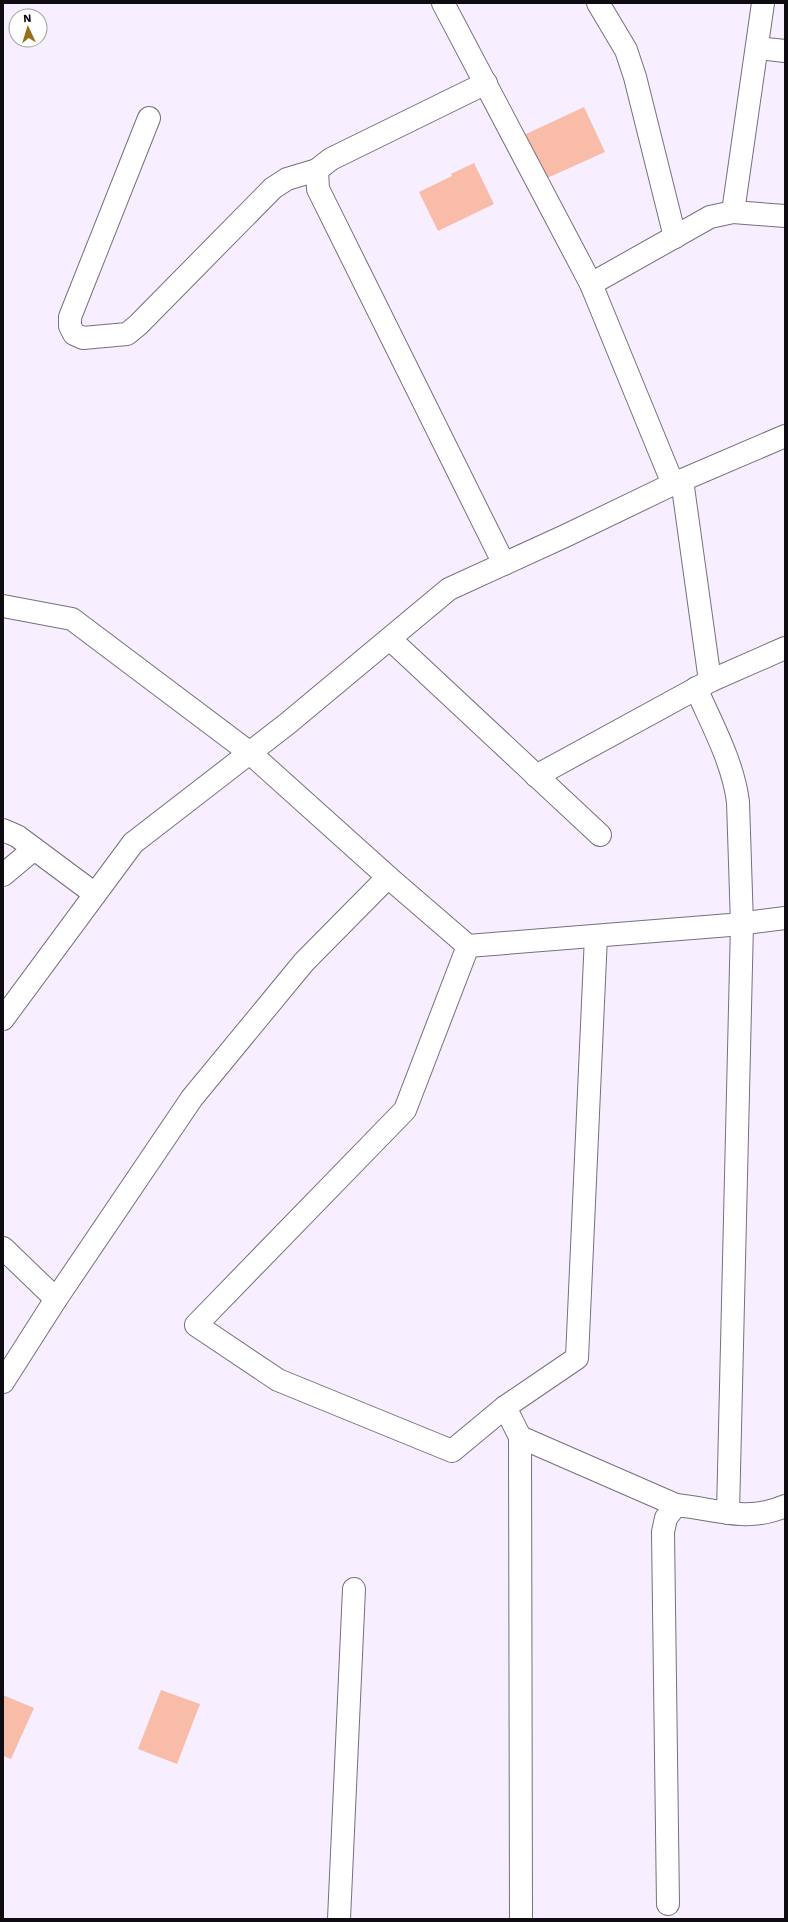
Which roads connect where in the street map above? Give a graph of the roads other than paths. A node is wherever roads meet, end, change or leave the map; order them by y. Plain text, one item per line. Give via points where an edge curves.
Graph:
1 (444, 3) edge
2 (598, 3) edge
3 (763, 3) edge
4 (757, 48) junction
5 (785, 51) edge
6 (486, 83) junction
7 (149, 118) dead end
8 (317, 170) junction
9 (733, 212) junction
10 (785, 216) edge
11 (675, 237) junction
12 (591, 284) junction
13 (785, 436) edge
14 (677, 482) junction
15 (504, 564) junction
16 (3, 606) edge
17 (390, 639) junction
18 (785, 648) edge
19 (703, 685) junction
20 (250, 753) junction
21 (536, 776) junction
22 (3, 830) edge
23 (600, 835) dead end
24 (34, 849) junction
25 (3, 875) edge
26 (388, 877) junction
27 (95, 894) junction
28 (785, 918) edge
29 (742, 924) junction
30 (596, 936) junction
31 (468, 946) junction
32 (3, 1019) edge
33 (3, 1248) edge
34 (56, 1299) junction
35 (3, 1382) edge
36 (505, 1407) junction
37 (520, 1437) junction
38 (676, 1505) junction
39 (785, 1506) edge
40 (728, 1513) junction
41 (354, 1589) dead end
42 (668, 1904) dead end
43 (342, 1919) edge
44 (521, 1919) edge

1 - 6 street
2 - 11 street via 626,50 635,77
3 - 4 street
4 - 5 street
4 - 9 street
6 - 8 street via 331,159
6 - 12 street
7 - 8 street via 70,316 70,326 74,334 83,338 127,334 273,188 287,179
8 - 15 street via 318,189
9 - 10 street
9 - 11 street via 710,217
11 - 12 street
12 - 14 street
13 - 14 street
14 - 15 street
14 - 19 street
15 - 17 street via 449,589
16 - 20 street via 72,619
17 - 20 street
17 - 21 street
18 - 19 street
19 - 21 street
19 - 29 street via 736,786
20 - 26 street
20 - 27 street via 133,843
21 - 23 street
22 - 24 street via 17,836
24 - 25 street
24 - 27 street
26 - 31 street
26 - 34 street via 304,962 192,1098
27 - 32 street
28 - 29 street
29 - 30 street
29 - 40 street
30 - 31 street
30 - 36 street via 577,1358
31 - 36 street via 405,1110 196,1325 278,1380 452,1451
33 - 34 street
34 - 35 street
36 - 37 street
37 - 38 street
37 - 44 street
38 - 40 street
38 - 42 street via 666,1518 663,1532
39 - 40 street via 758,1515
41 - 43 street

